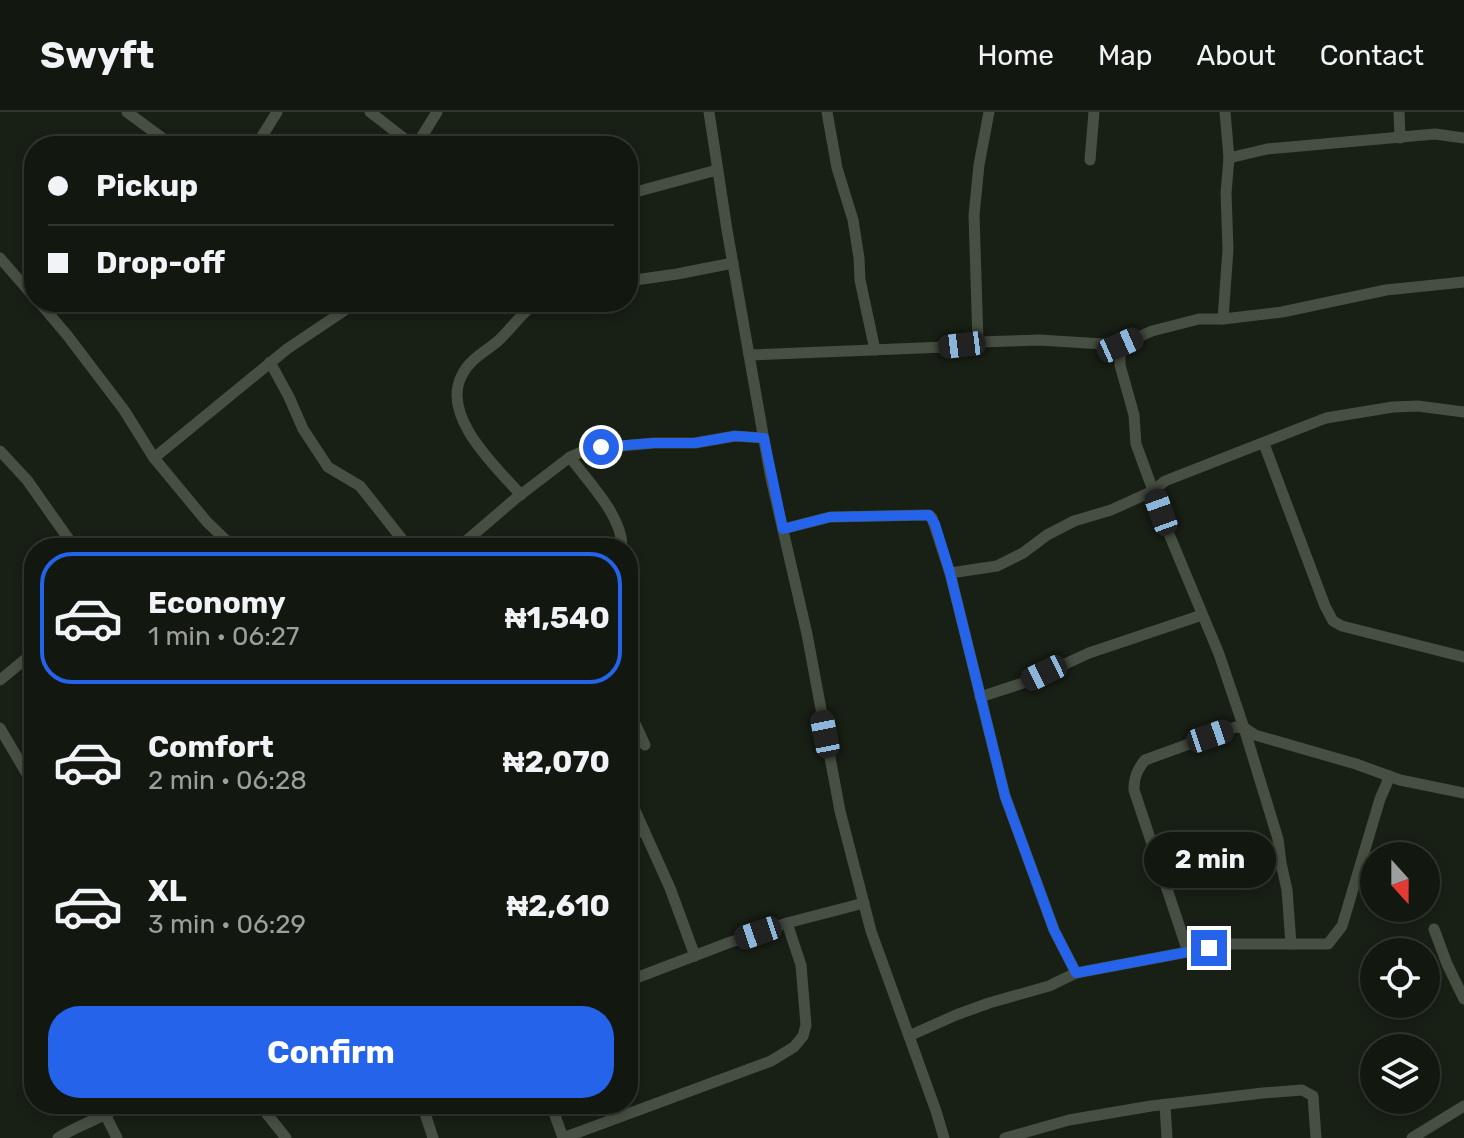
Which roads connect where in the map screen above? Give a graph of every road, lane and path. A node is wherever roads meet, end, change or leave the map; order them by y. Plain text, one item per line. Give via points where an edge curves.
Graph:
1 (127, 112) edge
2 (277, 112) edge
3 (370, 112) edge
4 (437, 112) edge
5 (709, 112) edge
6 (827, 112) edge
7 (975, 112) edge
8 (1094, 112) edge
9 (1225, 112) edge
10 (1399, 112) edge
11 (989, 115) edge
12 (159, 136) edge
13 (262, 136) edge
14 (402, 136) edge
15 (421, 136) edge
16 (1400, 138) junction
17 (1464, 138) edge
18 (1229, 158) junction
19 (1090, 160) dead end
20 (717, 170) junction
21 (638, 191) edge
22 (0, 258) edge
23 (733, 263) junction
24 (638, 280) edge
25 (1464, 282) edge
26 (24, 286) edge
27 (47, 312) edge
28 (342, 312) edge
29 (527, 312) edge
30 (1223, 319) junction
31 (978, 342) junction
32 (1120, 345) junction
33 (875, 350) junction
34 (749, 355) junction
35 (270, 362) junction
36 (1464, 412) edge
37 (764, 438) junction
38 (1264, 444) junction
39 (0, 451) edge
40 (570, 457) junction
41 (154, 458) junction
42 (1153, 491) junction
43 (521, 495) junction
44 (783, 529) junction
45 (68, 538) edge
46 (224, 538) edge
47 (401, 538) edge
48 (470, 538) edge
49 (620, 538) edge
50 (950, 573) junction
51 (1202, 615) junction
52 (1464, 657) edge
53 (24, 660) edge
54 (0, 680) edge
55 (980, 697) junction
56 (0, 728) edge
57 (1244, 728) junction
58 (638, 730) edge
59 (645, 745) dead end
60 (24, 769) edge
61 (1390, 776) junction
62 (1464, 793) edge
63 (638, 817) edge
64 (644, 830) junction
65 (638, 833) edge
66 (864, 903) junction
67 (787, 923) junction
68 (1434, 929) dead end
69 (1291, 944) junction
70 (1188, 952) junction
71 (695, 956) junction
72 (1076, 973) junction
73 (638, 977) edge
74 (1464, 999) edge
75 (909, 1036) junction
76 (1165, 1105) junction
77 (1464, 1106) edge
78 (638, 1110) edge
79 (109, 1114) edge
80 (267, 1114) edge
81 (425, 1114) edge
82 (555, 1114) edge
83 (628, 1114) edge
84 (106, 1116) junction
85 (1420, 1136) edge
86 (58, 1138) edge
87 (117, 1138) edge
88 (286, 1138) edge
89 (433, 1138) edge
90 (563, 1138) edge
91 (944, 1138) edge
92 (1005, 1138) edge
93 (1167, 1138) edge
94 (1316, 1138) edge

1 - 12 street
2 - 13 street
3 - 14 street
4 - 15 street
5 - 20 street
6 - 33 street via 853,220
7 - 11 street
8 - 19 street
9 - 18 street
10 - 16 street
11 - 31 street via 974,215
16 - 17 street
16 - 18 street via 1267,149
18 - 30 street
20 - 21 street
20 - 23 street
22 - 26 street
23 - 24 street
23 - 34 street
25 - 30 street
27 - 41 street via 124,410
28 - 35 street
29 - 43 street via 470,363 458,389 458,404 475,444
30 - 32 street via 1186,322
31 - 32 street
31 - 33 street
32 - 42 street via 1136,444
33 - 34 street
34 - 37 street
35 - 41 street
35 - 47 street via 328,467 360,486
36 - 38 street via 1418,406 1364,410 1326,418
37 - 40 street via 601,447
37 - 44 street
38 - 42 street via 1165,481
38 - 52 street via 1333,621
39 - 45 street
40 - 43 street
40 - 49 street via 612,514
41 - 46 street
42 - 50 street via 1074,521 997,566
42 - 51 street
43 - 48 street
44 - 50 street via 830,517 929,515
44 - 66 street
50 - 55 street
51 - 55 street
51 - 57 street
53 - 54 street
55 - 72 street via 1005,796 1054,930
56 - 60 street
57 - 61 street
57 - 69 street via 1278,839
57 - 70 street via 1145,760 1134,778 1137,802
58 - 59 street
61 - 62 street
61 - 69 street via 1342,926 1328,944
63 - 64 street
64 - 65 street
64 - 71 street
66 - 67 street
66 - 75 street
67 - 71 street
67 - 78 street via 801,965 803,1036 771,1061
68 - 74 street
69 - 70 street via 1230,944
70 - 72 street
71 - 73 street
72 - 75 street
75 - 91 street
76 - 92 street via 1069,1120
76 - 93 street
76 - 94 street via 1302,1090 1313,1096
77 - 85 street
79 - 84 street
80 - 88 street
81 - 89 street
82 - 90 street
83 - 90 street
84 - 86 street
84 - 87 street

